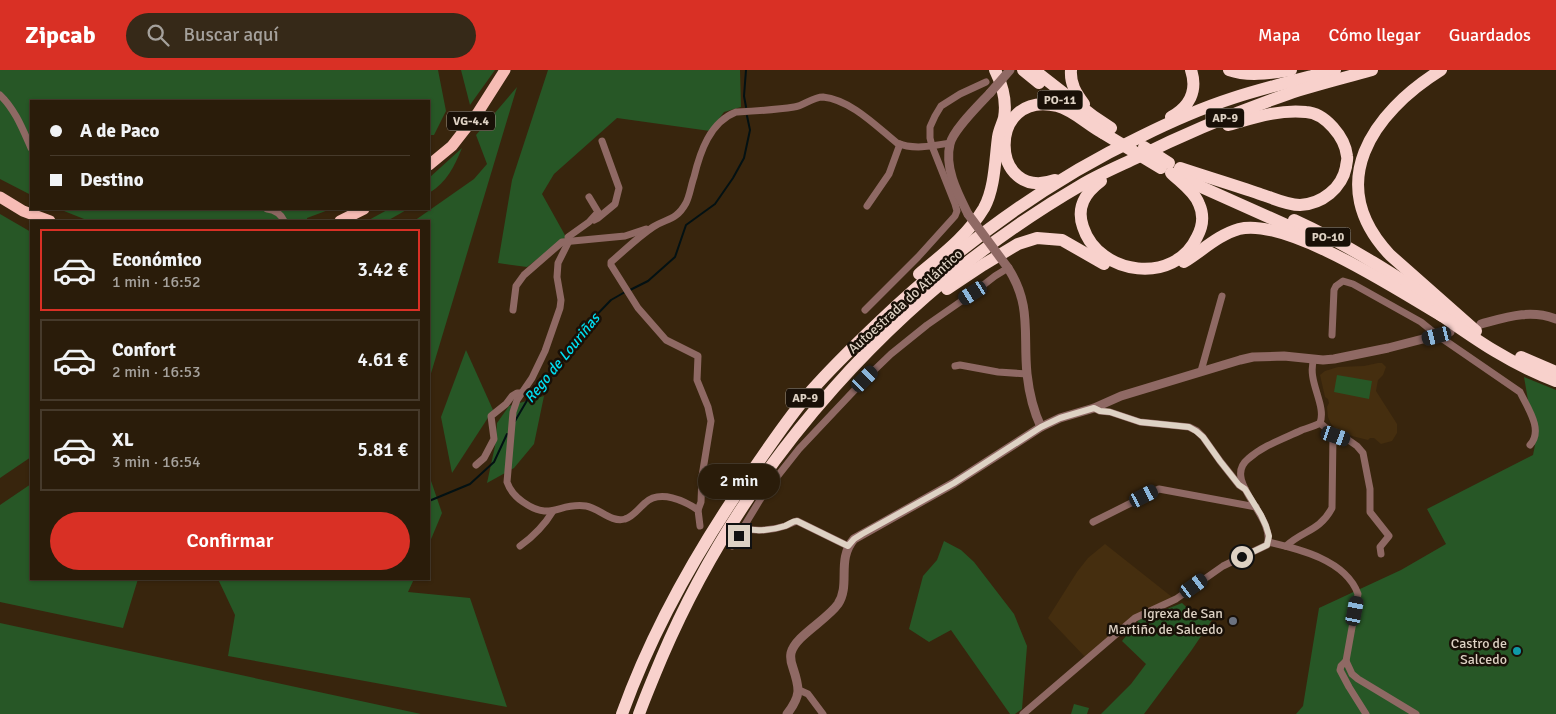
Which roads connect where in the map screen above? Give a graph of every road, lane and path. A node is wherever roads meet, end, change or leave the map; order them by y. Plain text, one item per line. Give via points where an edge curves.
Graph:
1 (504, 70) edge
2 (996, 70) edge
3 (1010, 70) edge
4 (1023, 70) edge
5 (1034, 70) edge
6 (1071, 70) edge
7 (1191, 70) edge
8 (1229, 70) edge
9 (1292, 70) edge
10 (1335, 70) edge
11 (1372, 70) edge
12 (1441, 70) edge
13 (986, 82) dead end
14 (0, 95) edge
15 (1093, 116) junction
16 (1104, 130) junction
17 (1142, 136) junction
18 (602, 141) dead end
19 (950, 143) junction
20 (1167, 143) junction
21 (900, 144) junction
22 (30, 146) edge
23 (932, 146) junction
24 (430, 164) edge
25 (1086, 164) junction
26 (1170, 168) junction
27 (0, 197) edge
28 (589, 197) dead end
29 (867, 206) dead end
30 (275, 210) edge
31 (362, 210) edge
32 (47, 220) edge
33 (284, 220) edge
34 (342, 220) edge
35 (589, 222) junction
36 (654, 226) junction
37 (569, 241) junction
38 (1008, 268) junction
39 (1222, 296) dead end
40 (513, 310) dead end
41 (865, 310) dead end
42 (1442, 316) junction
43 (1556, 319) edge
44 (1479, 327) junction
45 (1450, 332) dead end
46 (1332, 335) dead end
47 (1437, 336) junction
48 (883, 337) junction
49 (843, 356) junction
50 (1314, 359) junction
51 (955, 366) dead end
52 (1201, 371) junction
53 (1556, 372) edge
54 (1027, 374) junction
55 (1556, 381) edge
56 (521, 393) junction
57 (1094, 408) junction
58 (1320, 423) junction
59 (1041, 427) junction
60 (1333, 434) junction
61 (1530, 444) dead end
62 (476, 465) dead end
63 (1245, 489) junction
64 (1256, 507) junction
65 (698, 510) junction
66 (553, 511) junction
67 (1092, 522) dead end
68 (700, 526) dead end
69 (743, 528) junction
70 (1268, 542) junction
71 (729, 544) dead end
72 (520, 546) dead end
73 (848, 546) junction
74 (1286, 546) junction
75 (1381, 554) dead end
76 (1346, 661) junction
77 (799, 690) junction
78 (622, 714) edge
79 (639, 714) edge
80 (787, 714) edge
81 (823, 714) edge
82 (1023, 714) edge
83 (1366, 714) edge
84 (1416, 714) edge

1 - 24 highway, VG-4.4 via 477,114 452,146
2 - 49 highway via 1005,99 1004,119 992,184 984,207 967,233 916,277
3 - 19 street, bridge
4 - 16 highway, PO-11
5 - 15 highway, PO-11
6 - 15 highway via 1072,86
7 - 17 highway via 1194,89 1184,108
8 - 9 highway via 1268,74
10 - 17 highway, Autoestrada do Atlántico / AP-9 via 1232,98
11 - 20 highway, Autoestrada do Atlántico / AP-9 via 1288,94
12 - 44 highway via 1407,94 1376,128 1361,161 1358,187 1364,217 1377,242
13 - 23 street via 941,106 930,127
14 - 22 street via 7,101
15 - 16 highway, PO-11
16 - 25 highway via 1058,106 1032,106 1012,119 1004,140 1004,152 1008,164 1024,179 1053,181
16 - 26 highway, PO-11, bridge
17 - 25 highway, Autoestrada do Atlántico / AP-9
18 - 35 street via 619,188 615,204
19 - 23 street
19 - 38 street, bridge via 948,160 968,214
20 - 26 highway via 1100,182 1084,197 1081,222 1097,251 1121,265 1144,269 1172,262 1195,242 1202,212 1194,195
20 - 26 highway via 1252,118 1308,112 1326,120 1341,137 1348,156 1344,175 1336,190 1319,200 1300,205
20 - 48 highway, Autoestrada do Atlántico / AP-9 via 1084,183 1040,210 967,263
21 - 23 street
21 - 29 street via 890,174
21 - 36 street via 846,104 822,97 794,107 729,114 718,124 698,158 686,202 676,215
23 - 41 street via 955,204 955,216
25 - 49 highway, Autoestrada do Atlántico / AP-9 via 989,228 909,293
26 - 42 highway, PO-10 via 1345,254
26 - 44 highway, PO-10 via 1307,226 1348,247
27 - 32 highway
28 - 35 street via 598,212
30 - 33 street
31 - 34 highway
35 - 37 street via 568,237
36 - 37 street via 625,236
36 - 65 street via 611,265 638,308 666,340 698,356 697,380 711,421
37 - 40 street via 562,242 524,274 516,286
37 - 56 street via 558,263 560,308 545,351
38 - 54 street via 1016,280 1025,313
38 - 69 street via 927,325 878,366 799,449 763,495
39 - 52 street
42 - 48 highway via 1330,253 1293,236 1251,228 1226,234 1173,268 1141,276 1113,269 1062,240 1028,240 983,265
42 - 55 highway, PO-10 via 1494,352
43 - 44 street via 1540,314 1516,315
44 - 53 highway, PO-10 via 1510,352
45 - 47 street
46 - 47 street via 1334,290 1344,281 1421,322
47 - 50 street via 1334,359
47 - 61 street via 1520,392 1536,430
48 - 79 highway, Autoestrada do Atlántico / AP-9 via 823,400 741,509 678,620
49 - 78 highway, Autoestrada do Atlántico / AP-9 via 786,423 723,512 671,602
50 - 52 street via 1253,357
50 - 58 street via 1311,371 1321,414
51 - 54 street
52 - 57 street via 1121,396
54 - 59 street
56 - 62 street via 512,396 491,416 494,439 484,458
56 - 66 street via 511,418 507,482 518,498 531,507 543,512
57 - 59 street
57 - 63 street via 1140,422 1189,427 1203,437
58 - 60 street
58 - 63 street via 1268,445 1246,460 1240,474
59 - 73 street via 947,487 862,534
60 - 74 street via 1332,508 1319,526
60 - 75 street via 1347,439 1363,453 1370,489 1370,512 1389,536 1380,546
63 - 64 street
64 - 67 street via 1159,489
64 - 70 street via 1266,526
65 - 66 street via 681,500 659,497 651,498 625,519 614,519 585,506
65 - 68 street
66 - 72 street via 544,525
69 - 71 street via 732,546
69 - 73 street via 752,531 797,521
70 - 74 street
70 - 82 street via 1223,566 1176,599 1135,618
73 - 77 street via 839,603 796,643 791,653
74 - 76 street via 1337,568 1356,588 1358,594
76 - 83 street via 1340,670
76 - 84 street via 1358,679
77 - 80 street via 795,704
77 - 81 street via 808,694

